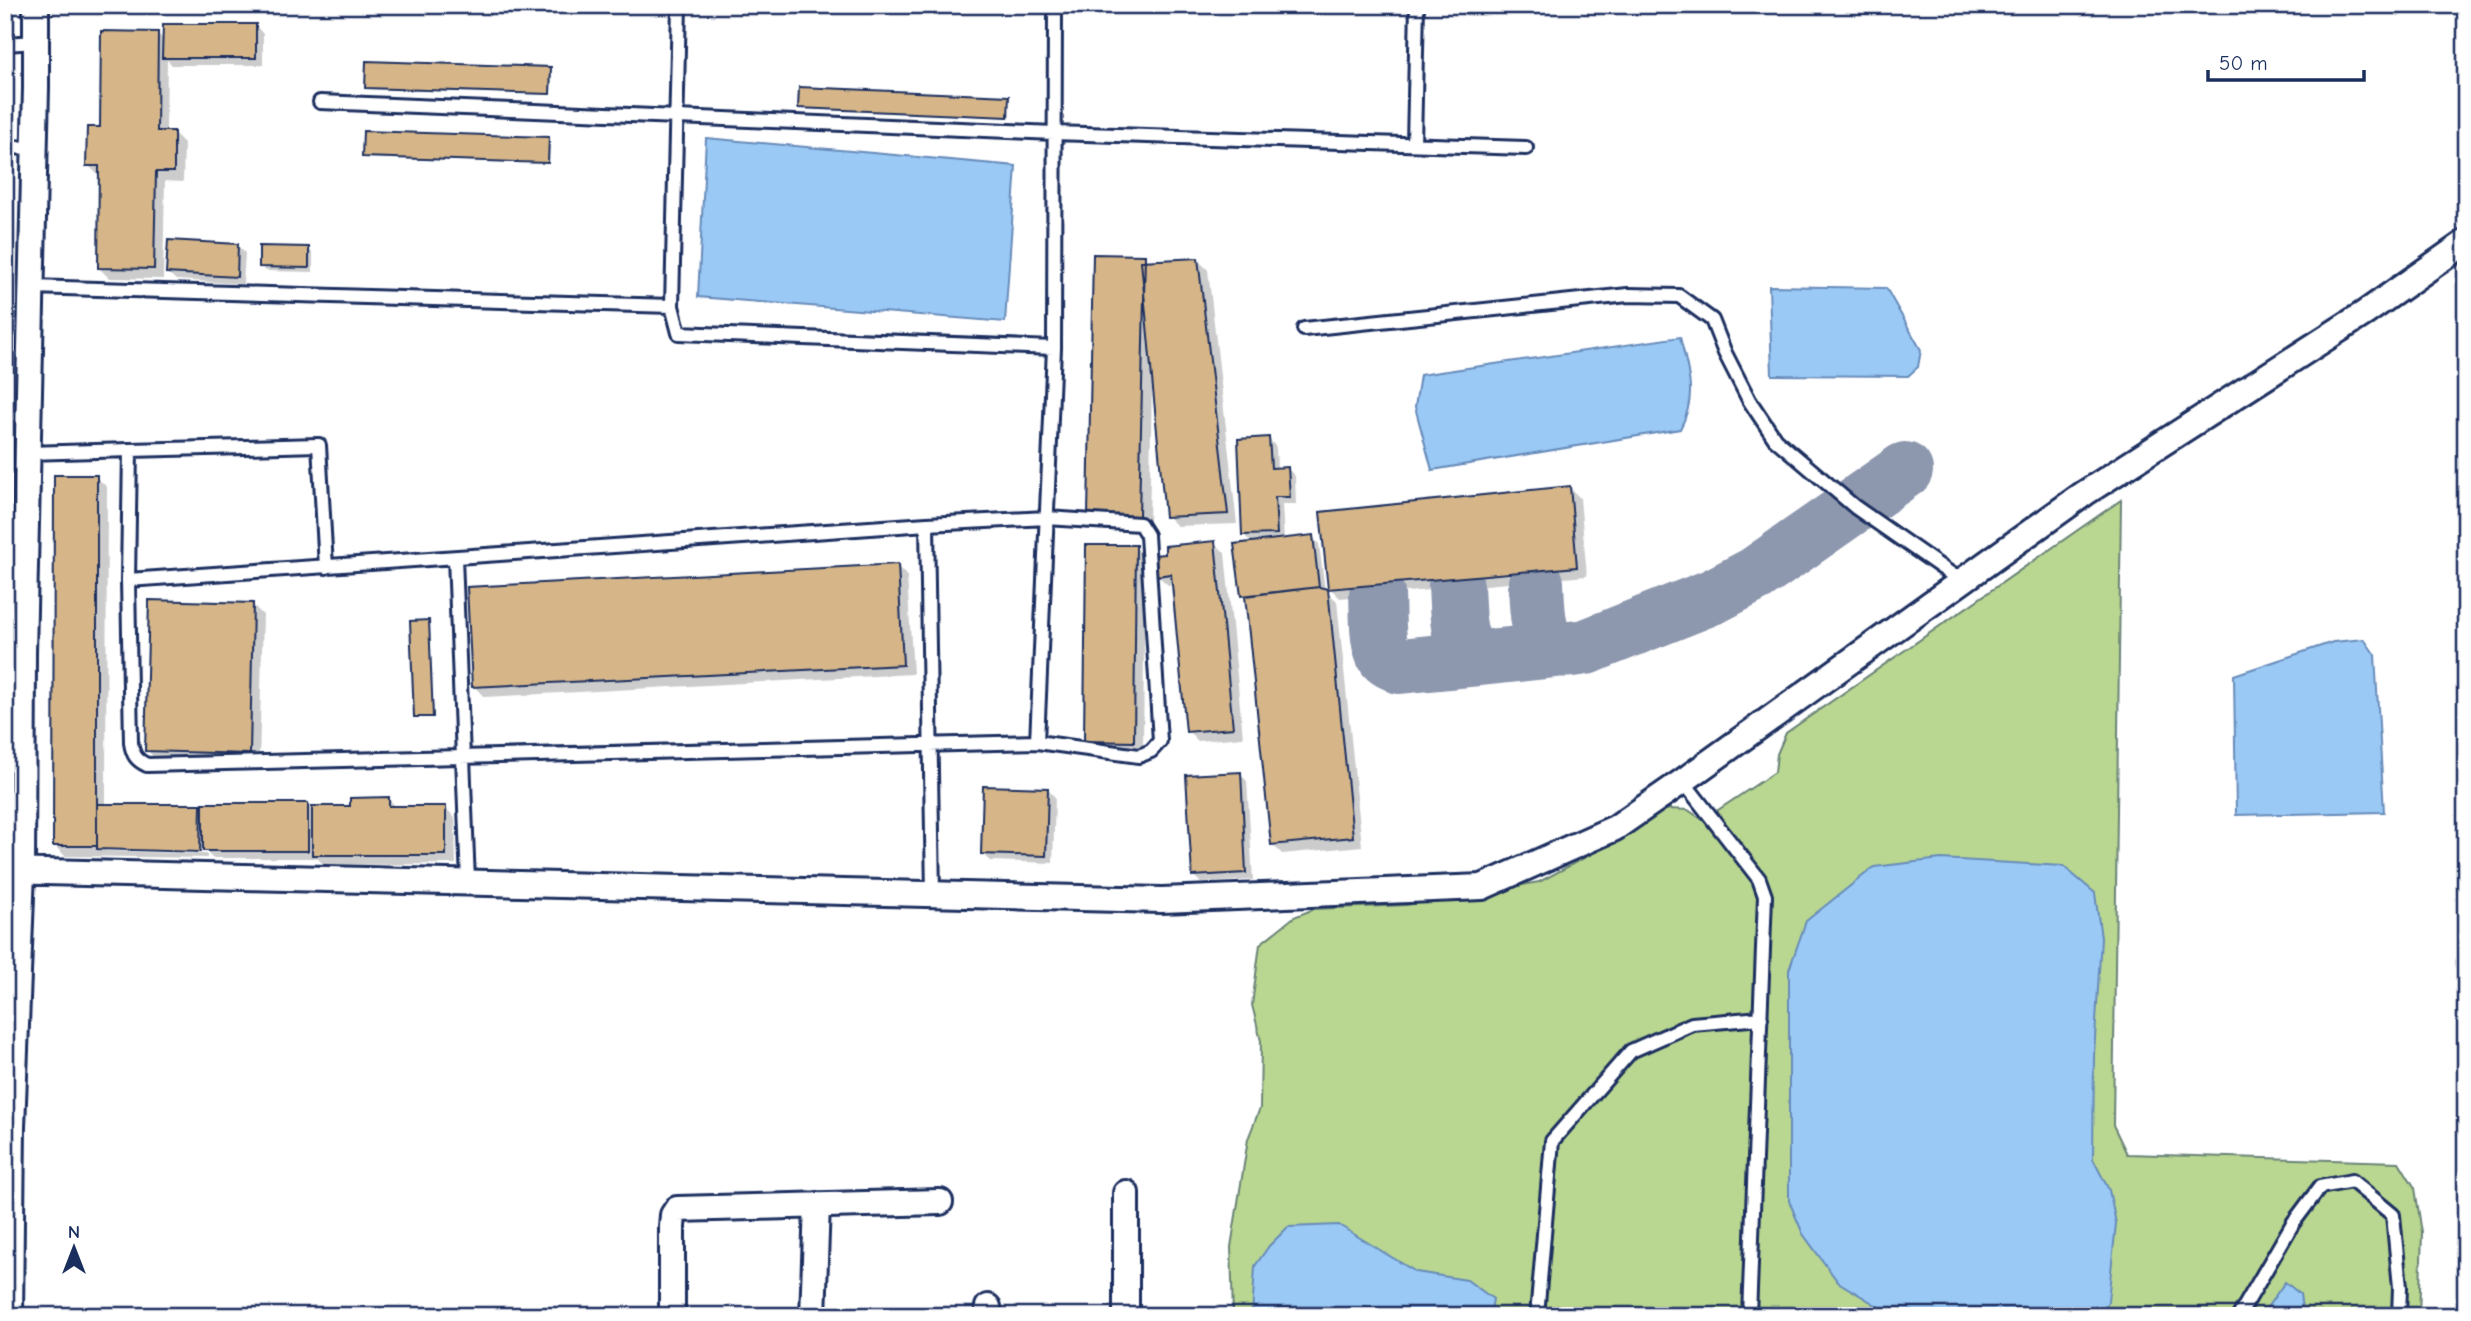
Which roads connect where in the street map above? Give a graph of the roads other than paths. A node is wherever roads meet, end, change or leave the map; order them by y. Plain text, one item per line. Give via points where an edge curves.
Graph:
1 (44, 5) edge
2 (679, 5) edge
3 (1055, 5) edge
4 (1417, 5) edge
5 (36, 6) edge
6 (36, 42) junction
7 (5, 44) edge
8 (320, 102) dead end
9 (678, 116) junction
10 (1054, 133) junction
11 (1414, 144) junction
12 (5, 147) edge
13 (33, 148) junction
14 (1526, 148) dead end
15 (2466, 242) edge
16 (31, 287) junction
17 (672, 306) junction
18 (1304, 329) dead end
19 (1055, 348) junction
20 (130, 450) junction
21 (28, 453) junction
22 (1047, 518) junction
23 (927, 524) junction
24 (455, 558) junction
25 (326, 567) junction
26 (128, 580) junction
27 (1961, 581) junction
28 (14, 653) edge
29 (1037, 742) junction
30 (931, 743) junction
31 (464, 756) junction
32 (1683, 782) junction
33 (13, 871) edge
34 (468, 882) junction
35 (933, 894) junction
36 (1760, 1018) junction
37 (9, 1127) edge
38 (1126, 1194) dead end
39 (940, 1202) dead end
40 (817, 1205) junction
41 (10, 1316) edge
42 (671, 1316) edge
43 (813, 1316) edge
44 (1126, 1316) edge
45 (1538, 1316) edge
46 (1749, 1316) edge
47 (2239, 1316) edge
48 (2399, 1316) edge

1 - 5 lane
2 - 9 lane
3 - 10 lane
4 - 11 lane
5 - 6 street
6 - 7 lane
6 - 13 street
8 - 9 lane
9 - 10 lane
9 - 17 lane
10 - 11 lane
10 - 19 lane
11 - 14 lane
12 - 13 lane
13 - 16 street
15 - 27 street via 2365,313 2085,493
16 - 17 lane
16 - 21 street
17 - 19 lane via 679,332
18 - 27 lane via 1628,295 1679,296 1712,320 1749,400 1774,439 1855,507
19 - 22 lane
20 - 21 lane
20 - 25 lane via 320,445
20 - 26 lane
21 - 28 street
22 - 23 lane
22 - 29 lane
22 - 29 lane via 1140,524 1144,528 1160,741 1139,756
23 - 24 lane
23 - 30 lane
24 - 25 lane
24 - 31 lane
25 - 26 lane
26 - 31 lane via 131,743 139,761 147,765
27 - 32 street
28 - 33 street
29 - 30 lane
30 - 31 lane
30 - 35 lane
31 - 34 lane
32 - 35 street via 1615,828 1482,887 1162,900
32 - 36 lane via 1763,887
33 - 34 street
33 - 37 street
34 - 35 street
36 - 45 lane via 1692,1024 1631,1051 1552,1141
36 - 46 lane
37 - 41 street
38 - 44 street
39 - 40 street
40 - 42 street via 677,1209 672,1227
40 - 43 street
47 - 48 lane via 2293,1223 2320,1187 2352,1181 2393,1215

